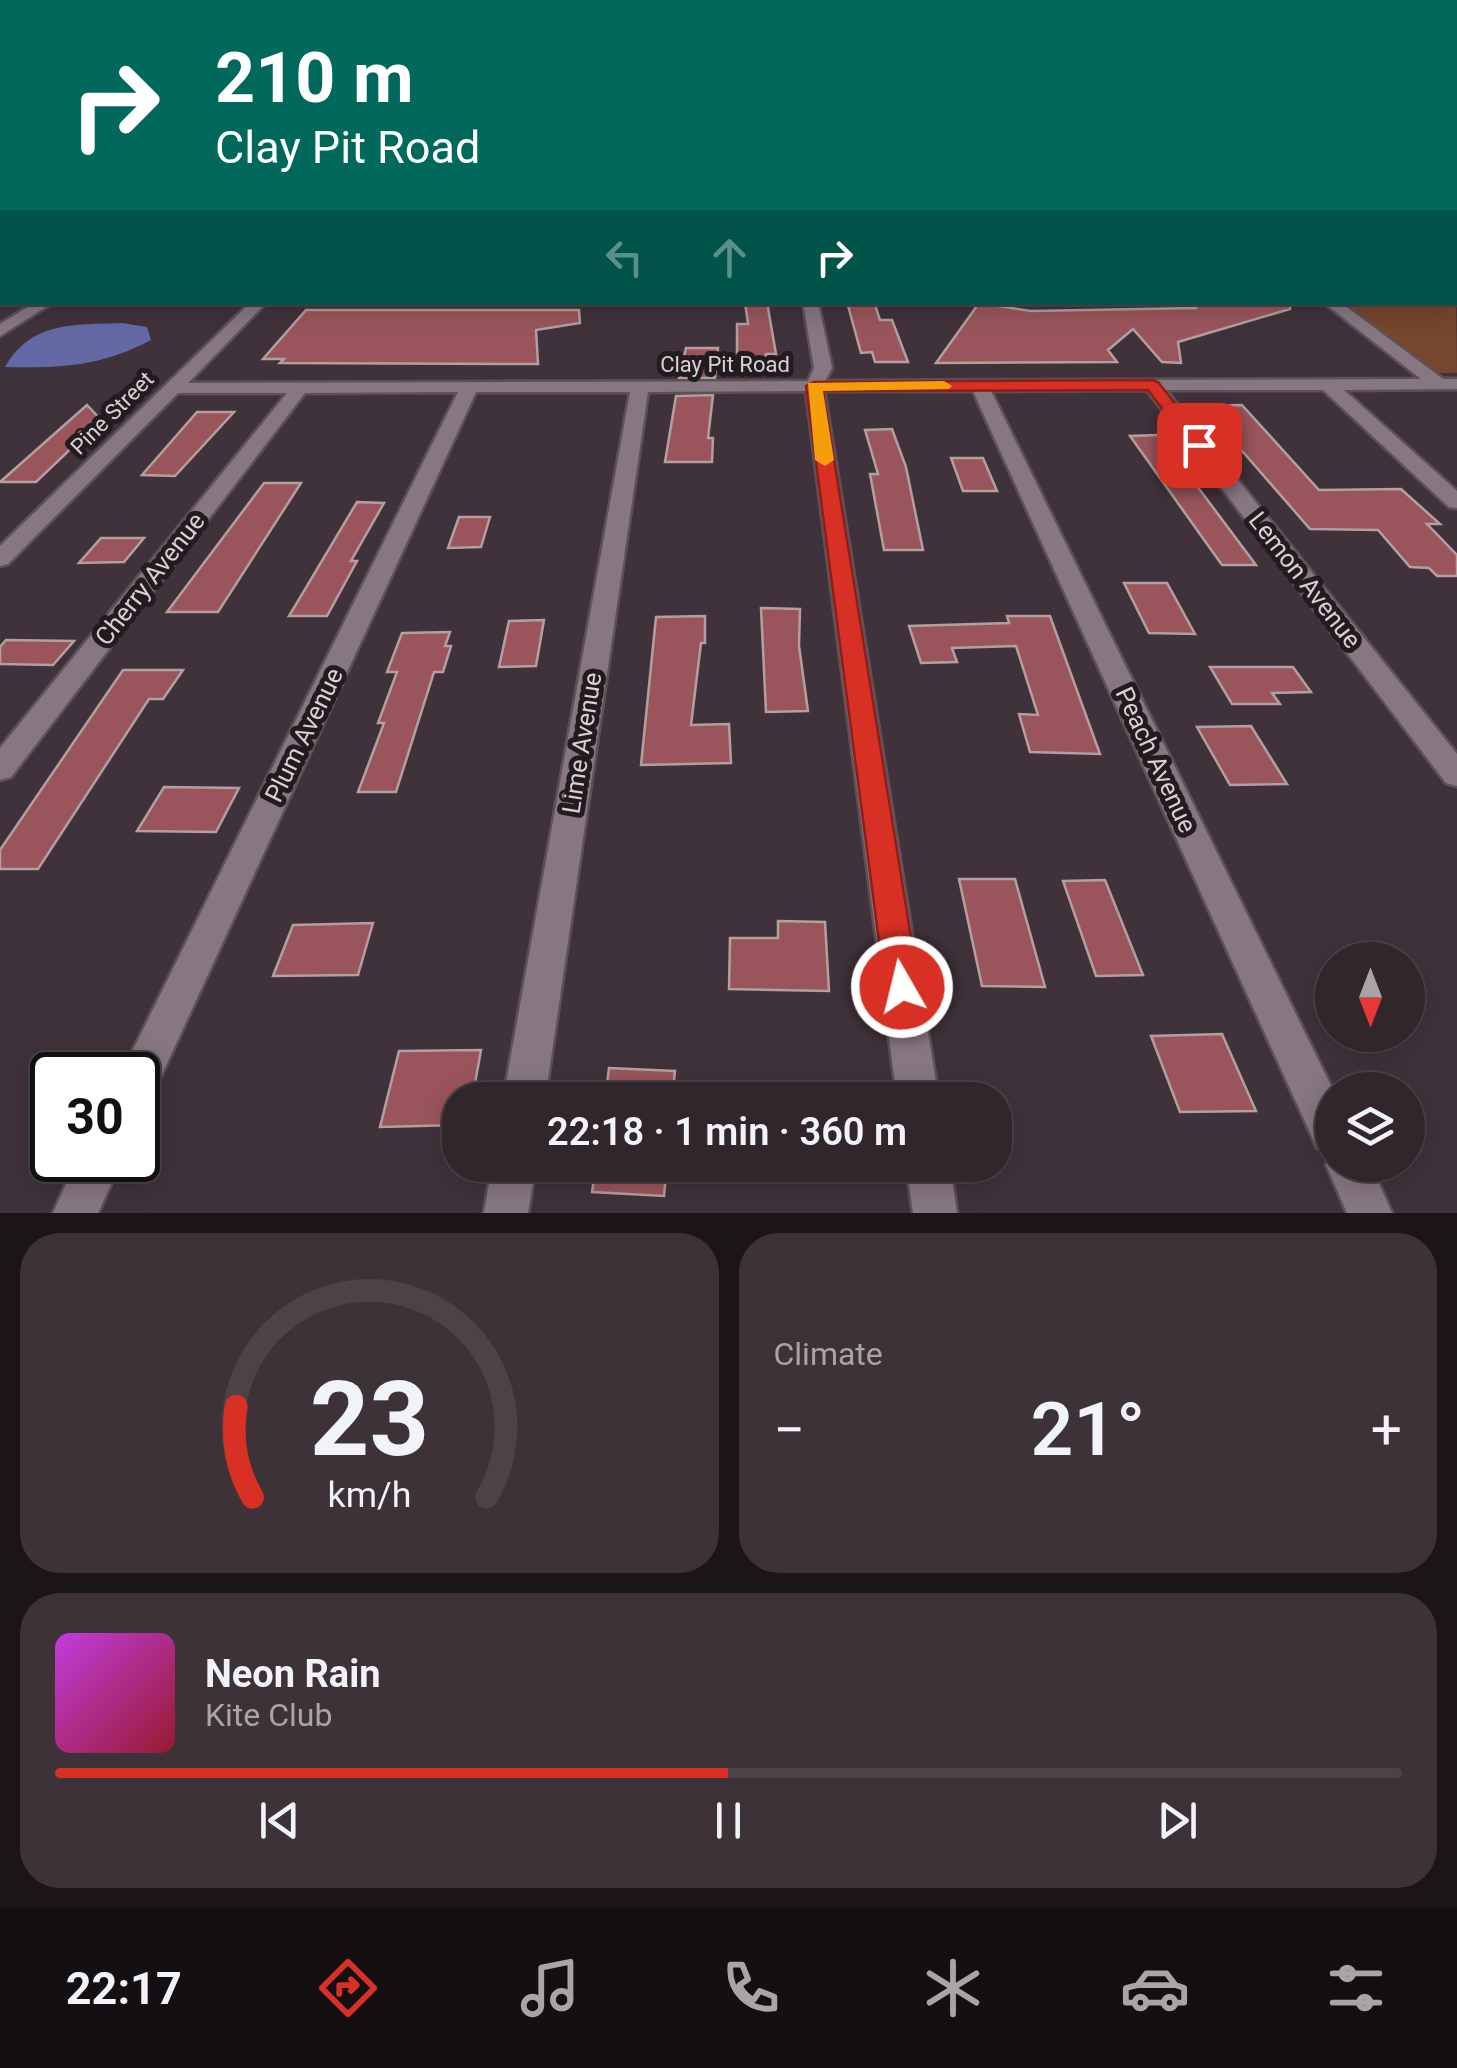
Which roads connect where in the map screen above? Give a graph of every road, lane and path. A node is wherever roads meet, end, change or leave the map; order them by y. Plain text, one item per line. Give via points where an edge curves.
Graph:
1 (42, 305) edge
2 (257, 305) edge
3 (811, 305) edge
4 (1334, 305) edge
5 (0, 331) edge
6 (1448, 384) edge
7 (1152, 385) junction
8 (1328, 385) junction
9 (814, 386) junction
10 (980, 386) junction
11 (470, 387) junction
12 (640, 387) junction
13 (173, 388) junction
14 (300, 388) junction
15 (1457, 502) edge
16 (0, 559) edge
17 (0, 769) edge
18 (1457, 774) edge
19 (152, 1052) edge
20 (527, 1082) edge
21 (915, 1082) edge
22 (1315, 1097) edge
23 (90, 1182) edge
24 (511, 1182) edge
25 (930, 1182) edge
26 (1356, 1182) edge
27 (75, 1213) edge
28 (506, 1213) edge
29 (935, 1213) edge
30 (1370, 1213) edge

1 - 5 street
2 - 13 street, Pine Street
3 - 9 street via 823,368
4 - 6 street
6 - 8 street, Clay Pit Road
7 - 8 street, Clay Pit Road
7 - 10 street, Clay Pit Road
7 - 18 street, Lemon Avenue
8 - 15 street
9 - 10 street, Clay Pit Road
9 - 12 street, Clay Pit Road
9 - 21 street
10 - 22 street, Peach Avenue
11 - 12 street, Clay Pit Road
11 - 14 street, Clay Pit Road
11 - 19 street, Plum Avenue
12 - 20 street, Lime Avenue
13 - 14 street, Clay Pit Road
13 - 16 street, Pine Street
14 - 17 street, Cherry Avenue
23 - 27 street
24 - 28 street
25 - 29 street
26 - 30 street

